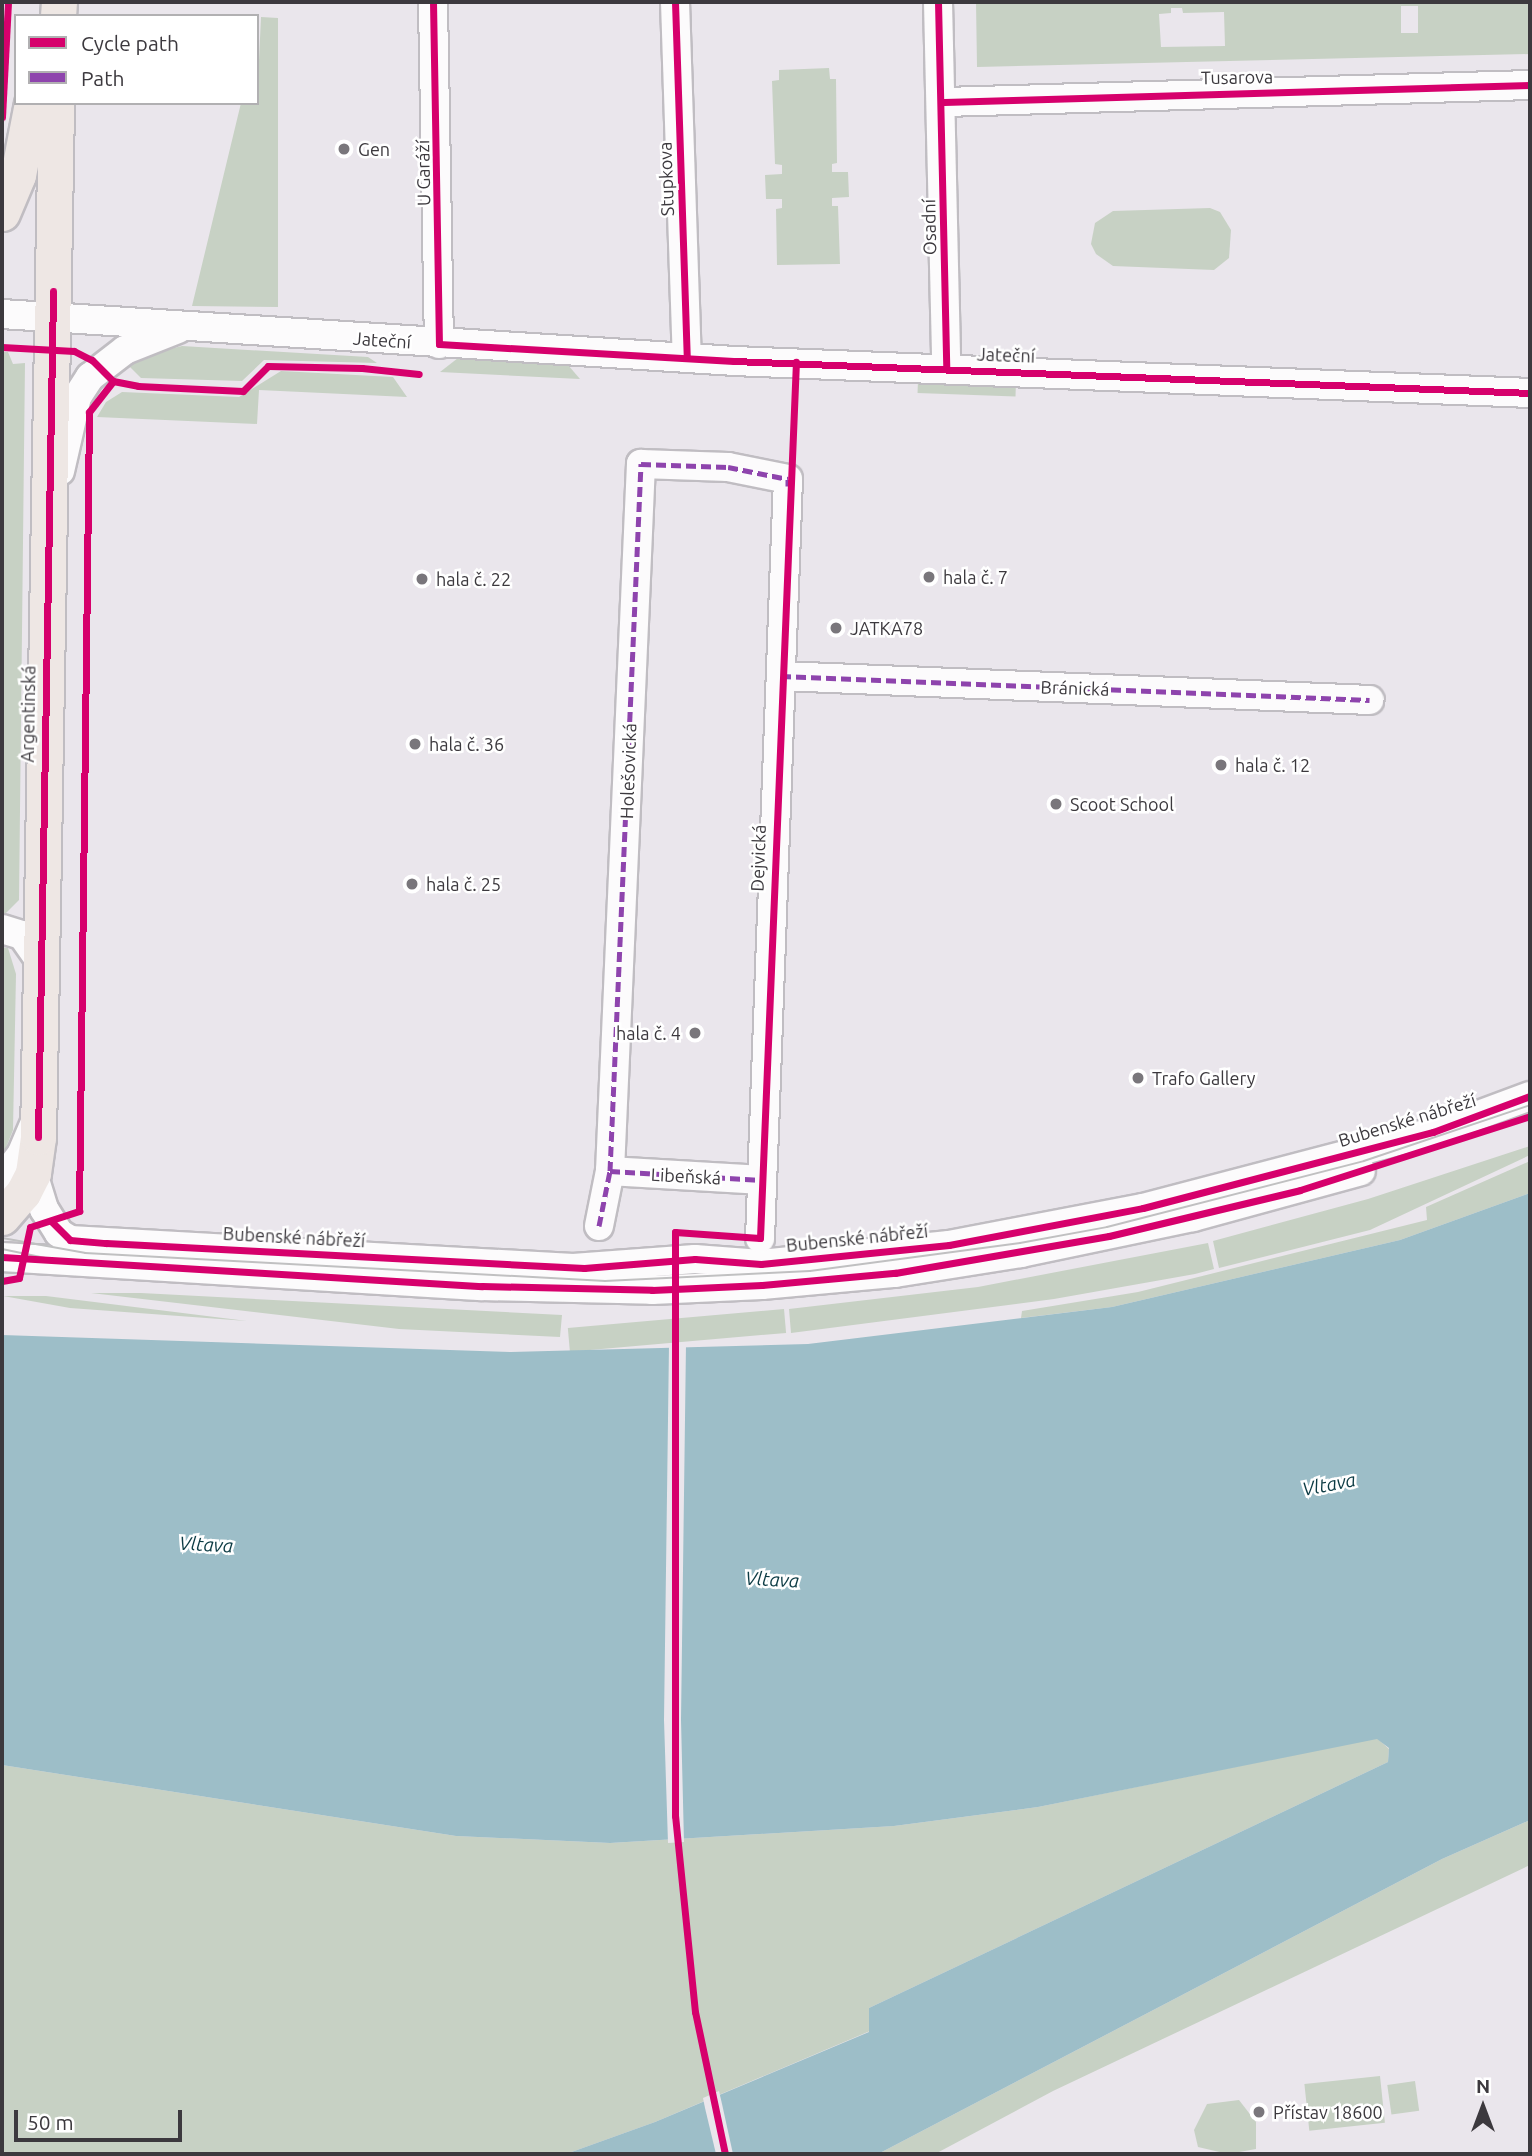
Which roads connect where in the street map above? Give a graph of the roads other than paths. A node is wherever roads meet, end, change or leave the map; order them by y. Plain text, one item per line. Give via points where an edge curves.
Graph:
1 (433, 2) edge
2 (675, 2) edge
3 (938, 2) edge
4 (1530, 85) edge
5 (944, 102) junction
6 (33, 105) edge
7 (57, 105) edge
8 (2, 213) edge
9 (2, 314) edge
10 (52, 317) junction
11 (198, 326) junction
12 (439, 344) junction
13 (687, 356) junction
14 (946, 368) junction
15 (1530, 393) edge
16 (788, 479) joint
17 (48, 524) junction
18 (781, 676) junction
19 (1370, 700) dead end
20 (2, 929) edge
21 (39, 959) junction
22 (1530, 1096) edge
23 (1530, 1116) edge
24 (610, 1171) junction
25 (17, 1176) edge
26 (762, 1180) junction
27 (2, 1217) edge
28 (599, 1226) dead end
29 (760, 1238) dead end
30 (2, 1256) edge

1 - 12 street, U Garáží
2 - 13 street, Stupkova
3 - 5 street, Osadní
4 - 5 street, Tusarova
5 - 14 street, Osadní
6 - 8 main road via 20,166
7 - 10 main road, Argentinská
9 - 10 street, Jateční
10 - 11 street, Jateční
10 - 17 main road, Argentinská
11 - 12 street, Jateční
11 - 17 street, Jateční via 142,341 90,377 72,413
12 - 13 street, Jateční
13 - 14 street, Jateční
14 - 15 street, Jateční
16 - 18 street, Dejvická
16 - 24 street, Holešovická via 728,467 640,464
17 - 21 main road, Argentinská
18 - 19 street, Bránická
18 - 26 street, Dejvická
20 - 21 street via 23,935
21 - 25 main road, Argentinská via 38,1115
22 - 25 street, Bubenské nábřeží via 1433,1132 1143,1208 948,1245 761,1264 695,1259 573,1268 70,1240 59,1233
23 - 30 street, Bubenské nábřeží via 1313,1186 1193,1217 895,1273 762,1285 614,1290 239,1273
24 - 26 street, Libeňská
24 - 28 street, Holešovická
25 - 27 main road, Argentinská via 23,1193
26 - 29 street, Dejvická

